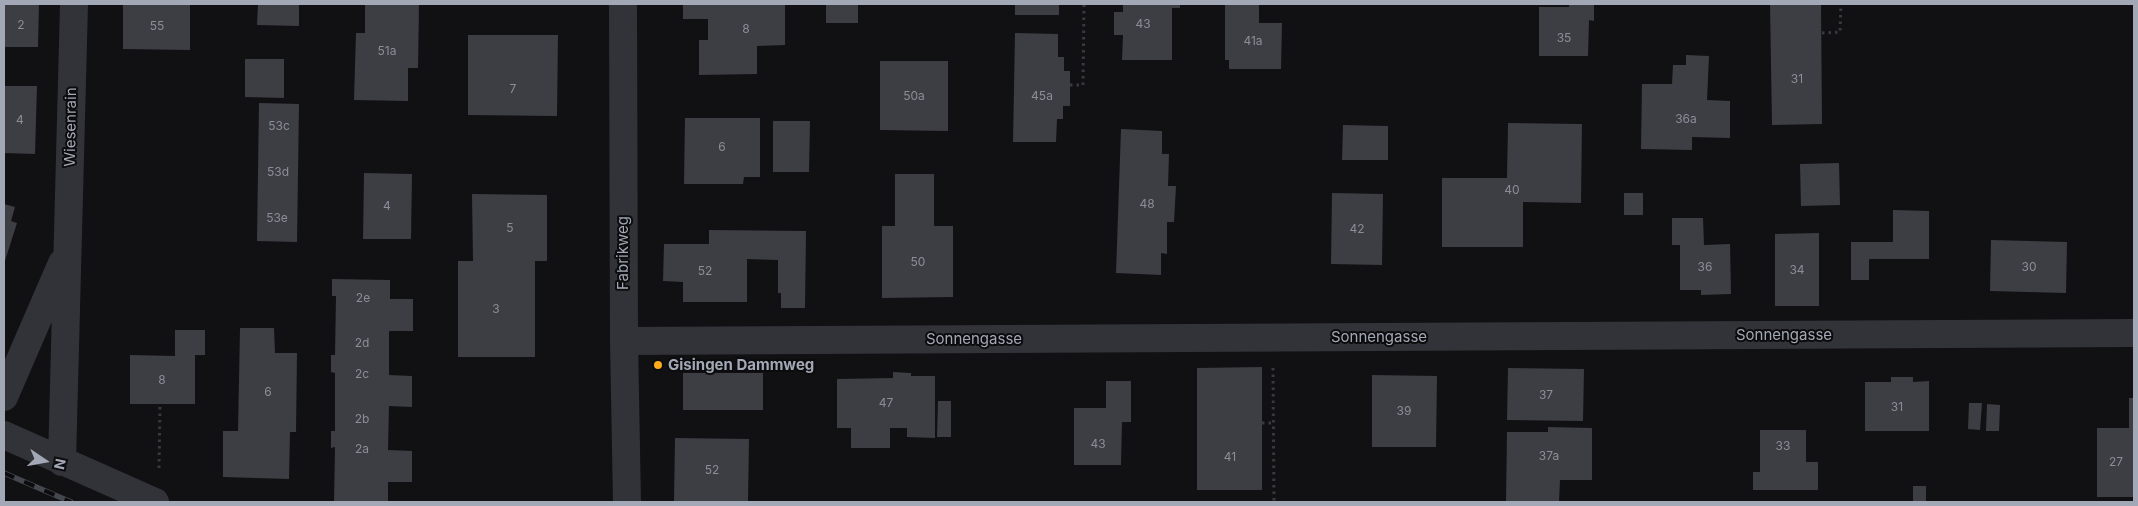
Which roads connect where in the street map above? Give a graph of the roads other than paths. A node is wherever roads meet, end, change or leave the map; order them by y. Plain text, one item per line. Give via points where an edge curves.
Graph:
1 (74, 4) edge
2 (623, 4) edge
3 (68, 250) junction
4 (2134, 333) edge
5 (624, 341) junction
6 (4, 397) edge
7 (4, 435) edge
8 (62, 462) junction
9 (155, 502) edge
10 (627, 502) edge

1 - 3 street, Wiesenrain
2 - 5 street, Fabrikweg
3 - 6 street, Wiesenrain
3 - 8 street, Wiesenrain
4 - 5 street, Sonnengasse
5 - 10 street, Fabrikweg
7 - 8 street
8 - 9 street

